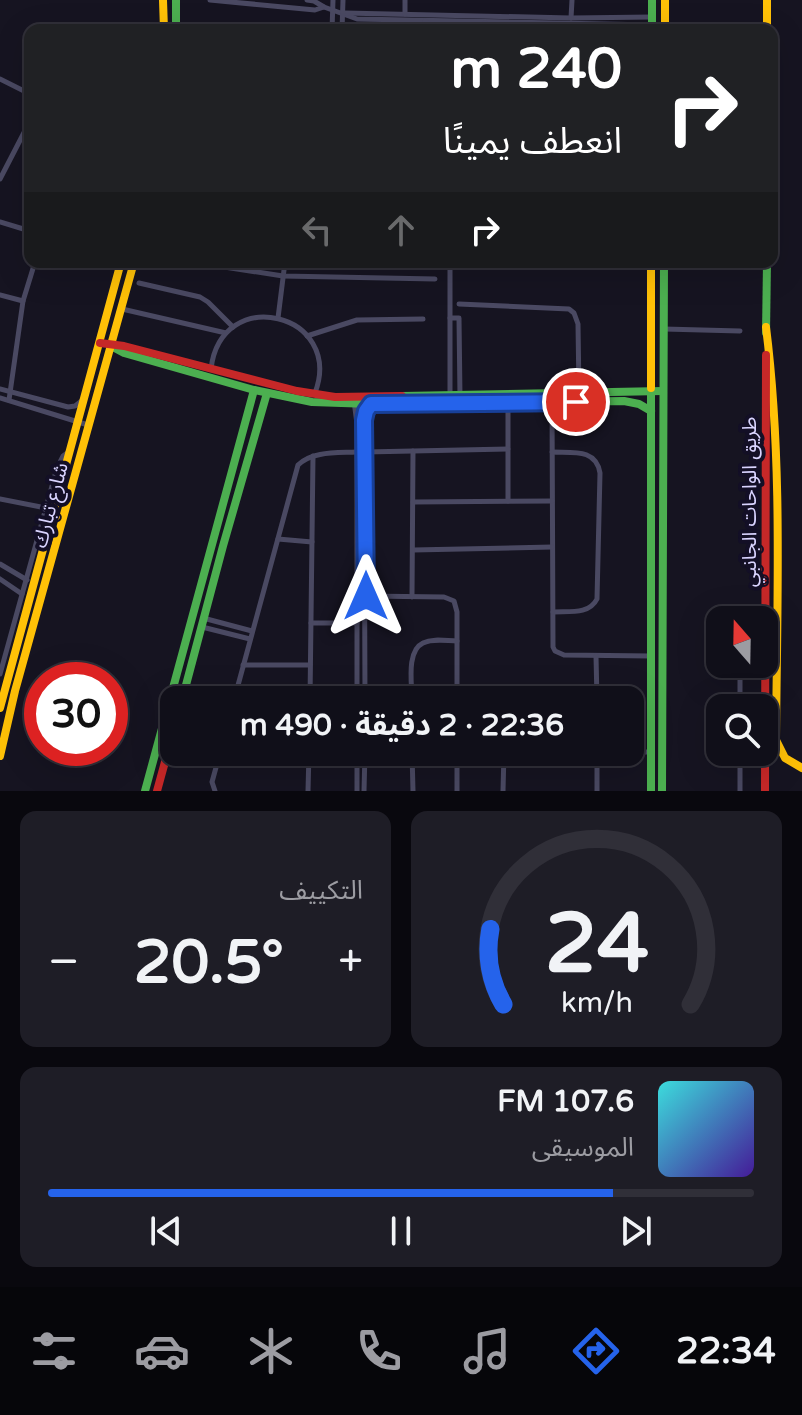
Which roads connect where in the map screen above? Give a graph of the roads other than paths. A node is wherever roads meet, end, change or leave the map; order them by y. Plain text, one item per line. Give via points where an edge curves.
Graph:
1 (210, 0) edge
2 (307, 0) edge
3 (333, 0) edge
4 (343, 0) edge
5 (405, 0) edge
6 (572, 0) edge
7 (652, 0) edge
8 (665, 0) edge
9 (767, 0) edge
10 (270, 3) edge
11 (163, 4) edge
12 (176, 4) edge
13 (324, 7) junction
14 (333, 10) junction
15 (342, 13) junction
16 (405, 14) junction
17 (571, 18) junction
18 (424, 20) junction
19 (592, 20) junction
20 (486, 22) junction
21 (164, 24) edge
22 (332, 24) edge
23 (342, 24) edge
24 (429, 24) edge
25 (484, 24) edge
26 (652, 24) edge
27 (665, 24) edge
28 (767, 24) edge
29 (0, 79) edge
30 (24, 91) edge
31 (24, 133) edge
32 (0, 179) edge
33 (0, 222) edge
34 (24, 229) edge
35 (33, 268) edge
36 (119, 268) edge
37 (132, 268) edge
38 (231, 268) edge
39 (284, 268) edge
40 (450, 268) edge
41 (651, 268) edge
42 (664, 268) edge
43 (767, 268) edge
44 (664, 273) junction
45 (651, 274) junction
46 (283, 276) junction
47 (117, 277) junction
48 (435, 279) dead end
49 (129, 280) junction
50 (139, 283) dead end
51 (0, 295) edge
52 (23, 301) junction
53 (459, 304) dead end
54 (121, 309) junction
55 (278, 318) junction
56 (450, 318) junction
57 (423, 319) dead end
58 (233, 327) junction
59 (766, 327) junction
60 (664, 329) junction
61 (740, 331) dead end
62 (226, 333) junction
63 (307, 336) junction
64 (100, 343) junction
65 (110, 346) junction
66 (211, 369) junction
67 (0, 389) edge
68 (254, 390) junction
69 (10, 391) junction
70 (651, 391) junction
71 (663, 391) junction
72 (267, 393) junction
73 (579, 393) junction
74 (314, 394) junction
75 (0, 398) edge
76 (85, 399) junction
77 (455, 399) junction
78 (9, 400) junction
79 (354, 401) junction
80 (508, 403) junction
81 (552, 403) junction
82 (371, 404) junction
83 (651, 411) junction
84 (356, 419) junction
85 (364, 420) junction
86 (78, 421) junction
87 (88, 425) junction
88 (508, 449) junction
89 (70, 451) junction
90 (413, 451) junction
91 (356, 452) junction
92 (365, 452) junction
93 (552, 452) junction
94 (313, 456) junction
95 (0, 499) edge
96 (508, 501) junction
97 (552, 501) junction
98 (413, 502) junction
99 (46, 508) junction
100 (651, 514) junction
101 (664, 514) junction
102 (278, 539) junction
103 (312, 542) junction
104 (552, 547) junction
105 (413, 550) junction
106 (0, 564) edge
107 (0, 579) edge
108 (27, 580) junction
109 (22, 595) junction
110 (366, 596) junction
111 (412, 597) junction
112 (357, 608) junction
113 (365, 608) junction
114 (553, 612) junction
115 (202, 622) junction
116 (311, 623) junction
117 (357, 623) junction
118 (252, 631) junction
119 (250, 639) junction
120 (457, 641) junction
121 (596, 656) junction
122 (651, 656) junction
123 (243, 665) junction
124 (310, 665) junction
125 (0, 674) edge
126 (173, 686) edge
127 (185, 686) edge
128 (238, 686) edge
129 (310, 686) edge
130 (357, 686) edge
131 (365, 686) edge
132 (412, 686) edge
133 (457, 686) edge
134 (597, 686) edge
135 (0, 708) edge
136 (160, 735) edge
137 (644, 752) edge
138 (651, 752) junction
139 (0, 756) edge
140 (164, 766) edge
141 (216, 766) edge
142 (309, 766) edge
143 (357, 766) edge
144 (365, 766) edge
145 (412, 766) edge
146 (457, 766) edge
147 (504, 766) edge
148 (597, 766) edge
149 (740, 766) edge
150 (802, 768) edge
151 (145, 791) edge
152 (157, 791) edge
153 (215, 791) edge
154 (308, 791) edge
155 (357, 791) edge
156 (364, 791) edge
157 (413, 791) edge
158 (457, 791) edge
159 (503, 791) edge
160 (597, 791) edge
161 (651, 791) edge
162 (662, 791) edge
163 (740, 791) edge
164 (765, 791) edge

1 - 10 street
2 - 13 street
3 - 14 street
4 - 15 street
5 - 16 street
6 - 17 street
7 - 26 main road
8 - 27 main road
9 - 28 main road
10 - 13 street
11 - 12 main road
11 - 21 main road
13 - 14 street
14 - 15 street
14 - 22 street
15 - 16 street
15 - 18 street via 357,19
15 - 23 street
16 - 17 street
17 - 19 street
18 - 20 street
18 - 24 street
19 - 20 street
19 - 26 street
20 - 25 street
29 - 30 street
31 - 32 street
33 - 34 street
35 - 52 street
36 - 47 main road, شارع تبارك
37 - 49 main road, شارع تبارك
38 - 46 street
39 - 46 street
40 - 56 street
41 - 45 main road
42 - 44 main road
43 - 59 main road, طريق الواحات الجانبي
44 - 45 main road
44 - 60 main road
45 - 70 main road
46 - 48 street
46 - 55 street
47 - 49 main road
47 - 64 main road, شارع تبارك
49 - 54 main road, شارع تبارك
50 - 58 street via 200,297
51 - 52 street
52 - 69 street
53 - 73 street via 569,309 578,324
54 - 62 street
54 - 65 main road, شارع تبارك
55 - 58 street via 254,318
55 - 63 street
56 - 77 street
56 - 77 street via 459,318
57 - 63 street via 357,320
58 - 62 street
59 - 150 main road via 777,511 776,740 782,755
59 - 164 main road, طريق الواحات الجانبي
60 - 61 street
60 - 71 main road
62 - 66 street
63 - 74 street via 319,359
64 - 65 main road
64 - 76 main road, شارع تبارك
65 - 66 main road
65 - 68 main road
65 - 87 main road, شارع تبارك
66 - 74 main road
67 - 69 street
68 - 72 main road
68 - 126 main road
69 - 76 street via 68,407
69 - 78 street
70 - 71 main road
70 - 73 main road
70 - 83 main road
71 - 101 main road
72 - 79 main road via 312,402
72 - 115 main road
73 - 77 main road
74 - 79 main road
75 - 78 street
76 - 86 main road, شارع تبارك
77 - 79 main road
77 - 80 main road
77 - 82 main road
78 - 86 street
79 - 82 main road
79 - 84 street
80 - 81 main road
80 - 88 street
81 - 83 main road via 624,401
81 - 93 street
82 - 85 street
83 - 100 main road
84 - 85 street
84 - 91 street
85 - 92 street
86 - 87 street
86 - 89 main road, شارع تبارك
87 - 139 main road, شارع تبارك
88 - 90 street
88 - 96 street
89 - 99 street via 60,460
89 - 135 main road, شارع تبارك
90 - 92 street
90 - 98 street
91 - 94 street
91 - 112 street
92 - 110 street
93 - 97 street
93 - 114 street via 586,453 600,473 597,599 589,609
94 - 102 street via 295,470
94 - 103 street
95 - 99 street
96 - 97 street
96 - 98 street
97 - 104 street
98 - 105 street
99 - 108 street
100 - 101 main road
100 - 122 main road
101 - 162 main road
102 - 103 street
102 - 118 street
103 - 116 street
104 - 105 street
104 - 114 street
105 - 111 street
106 - 108 street
107 - 109 street
108 - 109 street
109 - 125 street
110 - 111 street
110 - 113 street
111 - 120 street via 454,601
112 - 113 street
112 - 117 street
113 - 131 street
114 - 121 street via 555,651
115 - 118 street
115 - 119 street
115 - 127 main road
116 - 117 street
116 - 124 street
117 - 130 street
118 - 119 street
119 - 123 street
120 - 132 street via 426,641 416,648
120 - 133 street
121 - 122 street
121 - 134 street
122 - 138 main road
123 - 124 street
123 - 128 street
124 - 129 street
136 - 151 main road
137 - 138 street
138 - 161 main road
140 - 152 main road
141 - 153 street
142 - 154 street
143 - 155 street
144 - 156 street
145 - 157 street
146 - 158 street
147 - 159 street
148 - 160 street
149 - 163 street

